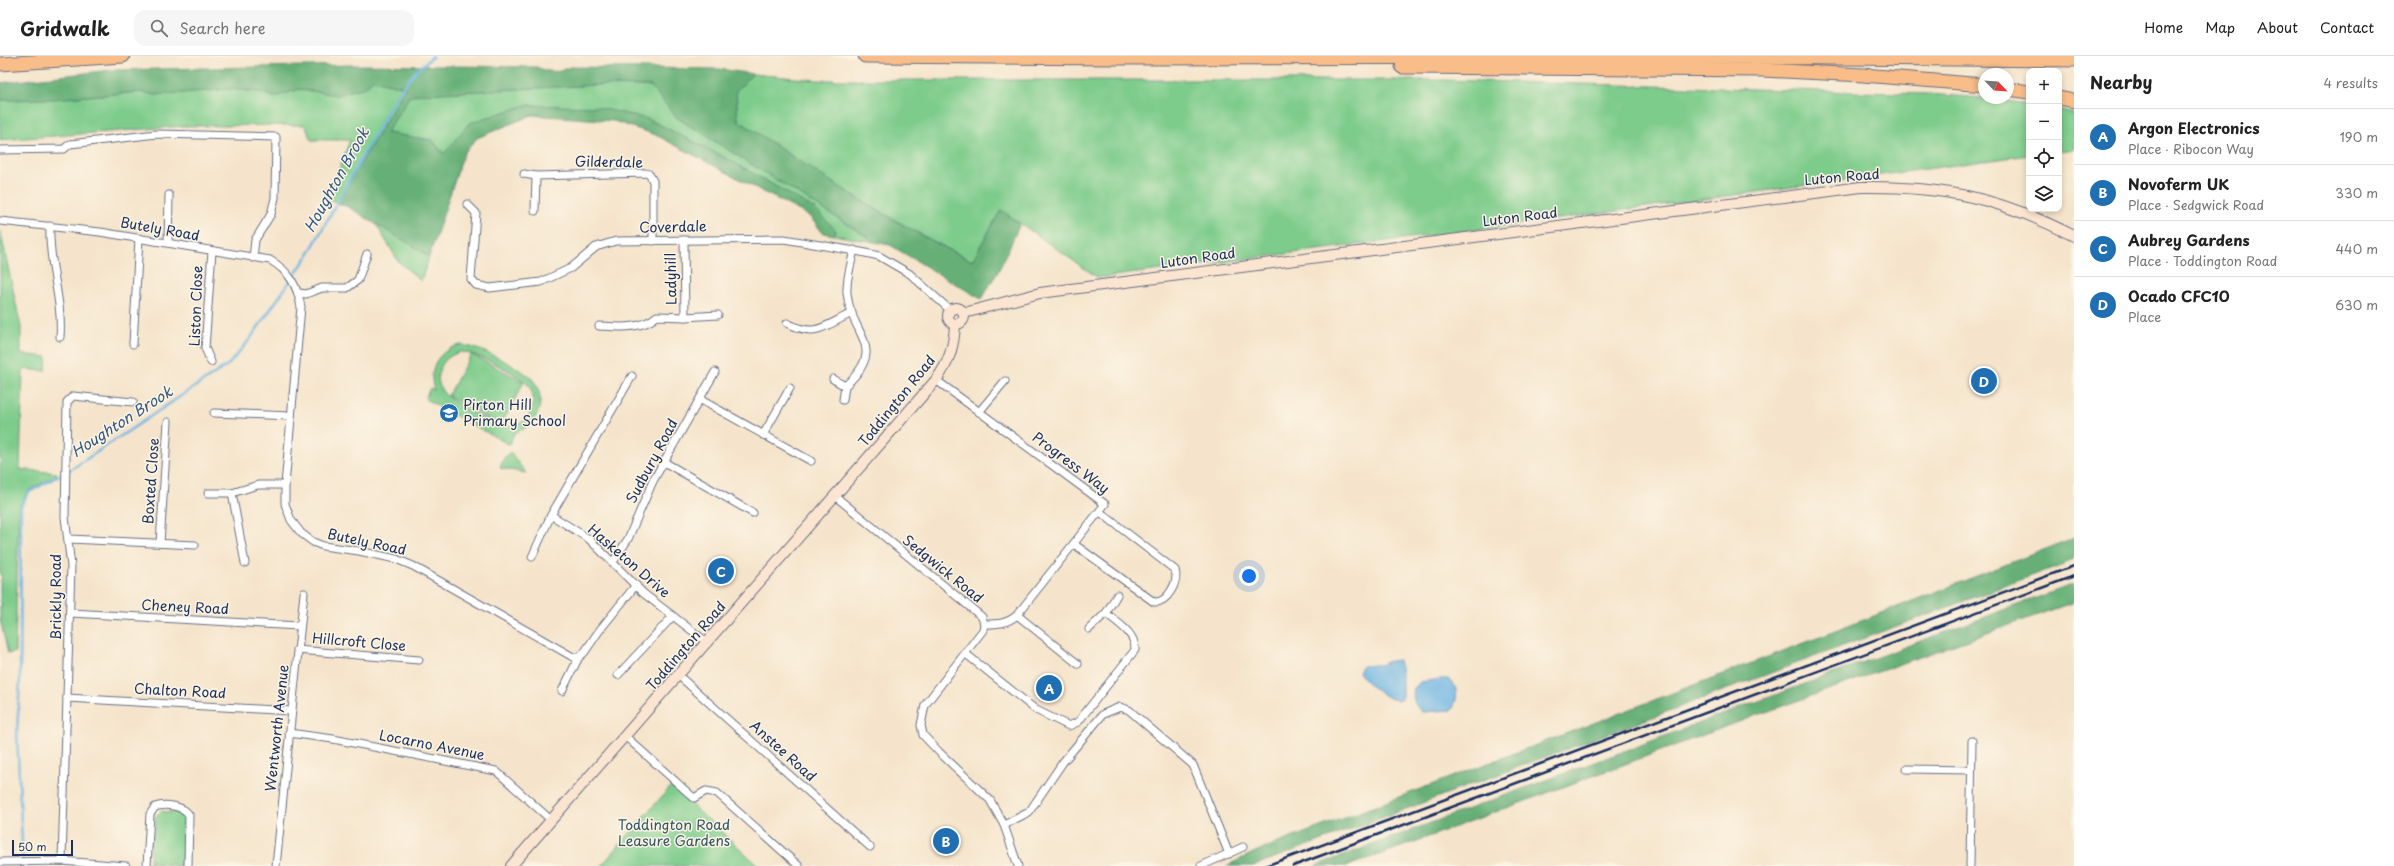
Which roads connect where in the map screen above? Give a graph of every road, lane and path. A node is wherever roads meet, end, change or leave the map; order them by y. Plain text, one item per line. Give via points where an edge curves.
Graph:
1 (123, 56) edge
2 (865, 56) edge
3 (1117, 58) junction
4 (2074, 60) edge
5 (0, 64) edge
6 (1978, 85) edge
7 (2014, 90) edge
8 (2026, 92) edge
9 (2062, 99) edge
10 (2074, 101) edge
11 (0, 150) edge
12 (524, 174) dead end
13 (536, 176) junction
14 (169, 194) dead end
15 (467, 204) dead end
16 (535, 211) dead end
17 (0, 221) edge
18 (50, 226) junction
19 (2074, 236) edge
20 (139, 239) junction
21 (684, 240) junction
22 (653, 241) junction
23 (168, 243) junction
24 (854, 250) junction
25 (212, 251) junction
26 (367, 254) dead end
27 (253, 258) junction
28 (299, 293) junction
29 (950, 310) junction
30 (852, 313) junction
31 (964, 313) junction
32 (718, 315) dead end
33 (685, 317) junction
34 (787, 323) dead end
35 (956, 324) junction
36 (599, 326) dead end
37 (60, 337) dead end
38 (132, 344) dead end
39 (211, 362) dead end
40 (715, 372) dead end
41 (632, 376) dead end
42 (832, 379) dead end
43 (936, 380) junction
44 (1005, 382) dead end
45 (845, 386) junction
46 (790, 388) dead end
47 (701, 400) junction
48 (843, 400) dead end
49 (132, 402) dead end
50 (979, 412) junction
51 (214, 413) dead end
52 (291, 416) junction
53 (168, 422) dead end
54 (763, 435) junction
55 (811, 461) dead end
56 (664, 462) junction
57 (285, 485) junction
58 (208, 493) dead end
59 (232, 493) junction
60 (835, 496) junction
61 (1100, 512) junction
62 (753, 513) dead end
63 (551, 515) junction
64 (69, 539) junction
65 (160, 543) junction
66 (1074, 544) junction
67 (195, 545) dead end
68 (532, 557) dead end
69 (613, 562) junction
70 (245, 563) dead end
71 (636, 585) junction
72 (304, 593) dead end
73 (1117, 594) dead end
74 (70, 613) junction
75 (1106, 613) junction
76 (1017, 615) junction
77 (673, 616) junction
78 (984, 624) junction
79 (299, 626) junction
80 (1089, 629) dead end
81 (708, 643) junction
82 (298, 650) junction
83 (966, 654) junction
84 (579, 657) junction
85 (419, 660) dead end
86 (1078, 664) dead end
87 (618, 675) dead end
88 (678, 675) junction
89 (562, 691) dead end
90 (67, 698) junction
91 (291, 711) junction
92 (289, 734) junction
93 (625, 736) junction
94 (1972, 741) dead end
95 (1906, 769) dead end
96 (1971, 770) junction
97 (551, 820) junction
98 (1004, 825) junction
99 (870, 847) dead end
100 (1243, 847) dead end
101 (1229, 854) junction
102 (62, 861) junction
103 (0, 862) edge
104 (86, 864) edge
105 (126, 866) edge
106 (147, 866) edge
107 (188, 866) edge
108 (276, 866) edge
109 (511, 866) edge
110 (799, 866) edge
111 (1018, 866) edge
112 (1201, 866) edge
113 (1970, 866) edge

1 - 5 highway
2 - 3 highway
3 - 4 highway via 1726,57
3 - 6 highway via 1218,65 1762,70
7 - 8 highway
9 - 10 highway
11 - 27 street via 64,149 70,144 157,134 276,137 275,198 271,214 255,240
12 - 13 street
13 - 16 street
13 - 22 street, Gilderdale via 645,172 649,174 653,181
14 - 23 street
15 - 22 street, Coverdale via 476,213 471,279 476,286 490,288 542,282 571,268 596,247 616,240
17 - 18 street, Butely Road
18 - 20 street, Butely Road
18 - 37 street via 49,245 62,315
19 - 31 main road, Luton Road via 2023,211 1975,197 1919,188 1861,187 1040,293
20 - 23 street, Butely Road
20 - 38 street
21 - 22 street, Coverdale
21 - 24 street, Coverdale via 784,239
21 - 33 street, Ladyhill
23 - 25 street, Butely Road
24 - 29 street, Coverdale via 879,256 910,274
24 - 30 street via 847,292
25 - 27 street, Butely Road
25 - 39 street, Liston Close via 205,348
26 - 28 street via 358,280 347,288 322,288 306,294
27 - 28 street, Butely Road via 270,260 287,272
28 - 52 street, Butely Road via 301,307
29 - 31 main road via 959,308
29 - 35 main road via 948,318
30 - 34 street via 812,331 802,330
30 - 45 street via 863,338 867,359 862,369
31 - 35 main road via 963,321
32 - 33 street, Ladyhill
33 - 36 street, Ladyhill via 657,316 652,321 625,328
35 - 43 main road, Toddington Road via 951,354 946,367
40 - 47 street, Sudbury Road
41 - 63 street
42 - 45 street
43 - 50 street, Progress Way
43 - 60 main road, Toddington Road
44 - 50 street
45 - 48 street
46 - 54 street
47 - 54 street
47 - 56 street, Sudbury Road
49 - 64 street, Brickly Road via 73,396 67,402 64,480 65,517
50 - 61 street, Progress Way via 1106,504
51 - 52 street
52 - 57 street, Butely Road
53 - 65 street, Boxted Close
54 - 55 street
56 - 62 street
56 - 69 street, Sudbury Road via 628,539
57 - 59 street via 258,485
57 - 84 street, Butely Road via 285,504 291,520 301,533 313,542 396,559 413,566 573,656
58 - 59 street
59 - 70 street
60 - 78 street, Sedgwick Road via 978,612
60 - 81 main road, Toddington Road
61 - 66 street, Progress Way
61 - 66 street via 1175,570 1176,580 1170,591 1162,600 1154,602
63 - 68 street
63 - 69 street, Hasketon Drive via 589,539
64 - 65 street, Boxted Close
64 - 74 street, Brickly Road
65 - 67 street, Boxted Close
66 - 76 street, Progress Way
69 - 71 street, Hasketon Drive
71 - 77 street, Hasketon Drive
71 - 84 street
72 - 79 street, Wentworth Avenue
73 - 75 street
74 - 79 street, Cheney Road
74 - 90 street, Brickly Road
75 - 80 street
75 - 83 street via 1129,632 1136,643 1135,650 1074,725 1063,724 1036,710
76 - 78 street, Progress Way via 1001,624
76 - 86 street
77 - 81 street, Hasketon Drive
77 - 87 street
78 - 83 street, Sedgwick Road via 983,630
79 - 82 street, Wentworth Avenue
81 - 88 main road, Toddington Road
82 - 85 street, Hillcroft Close
82 - 91 street, Wentworth Avenue
83 - 98 street, Sedgwick Road via 925,705 920,725 923,735 990,800
84 - 89 street
88 - 93 main road, Toddington Road
88 - 99 street, Anstee Road
90 - 91 street, Chalton Road
90 - 102 street, Brickly Road
91 - 92 street, Wentworth Avenue
92 - 97 street, Locarno Avenue via 333,739 496,770
92 - 108 street, Wentworth Avenue
93 - 97 main road, Toddington Road
93 - 110 street via 694,798 706,791 717,793
94 - 96 street
95 - 96 street
96 - 113 street
97 - 109 main road, Toddington Road
98 - 101 street via 1026,815 1096,721 1107,711 1120,707 1129,710 1193,765
98 - 111 street, Sedgwick Road
100 - 101 street
101 - 112 street
102 - 103 street
102 - 104 street
104 - 105 street
106 - 107 street via 150,814 155,807 162,805 183,808 189,816

